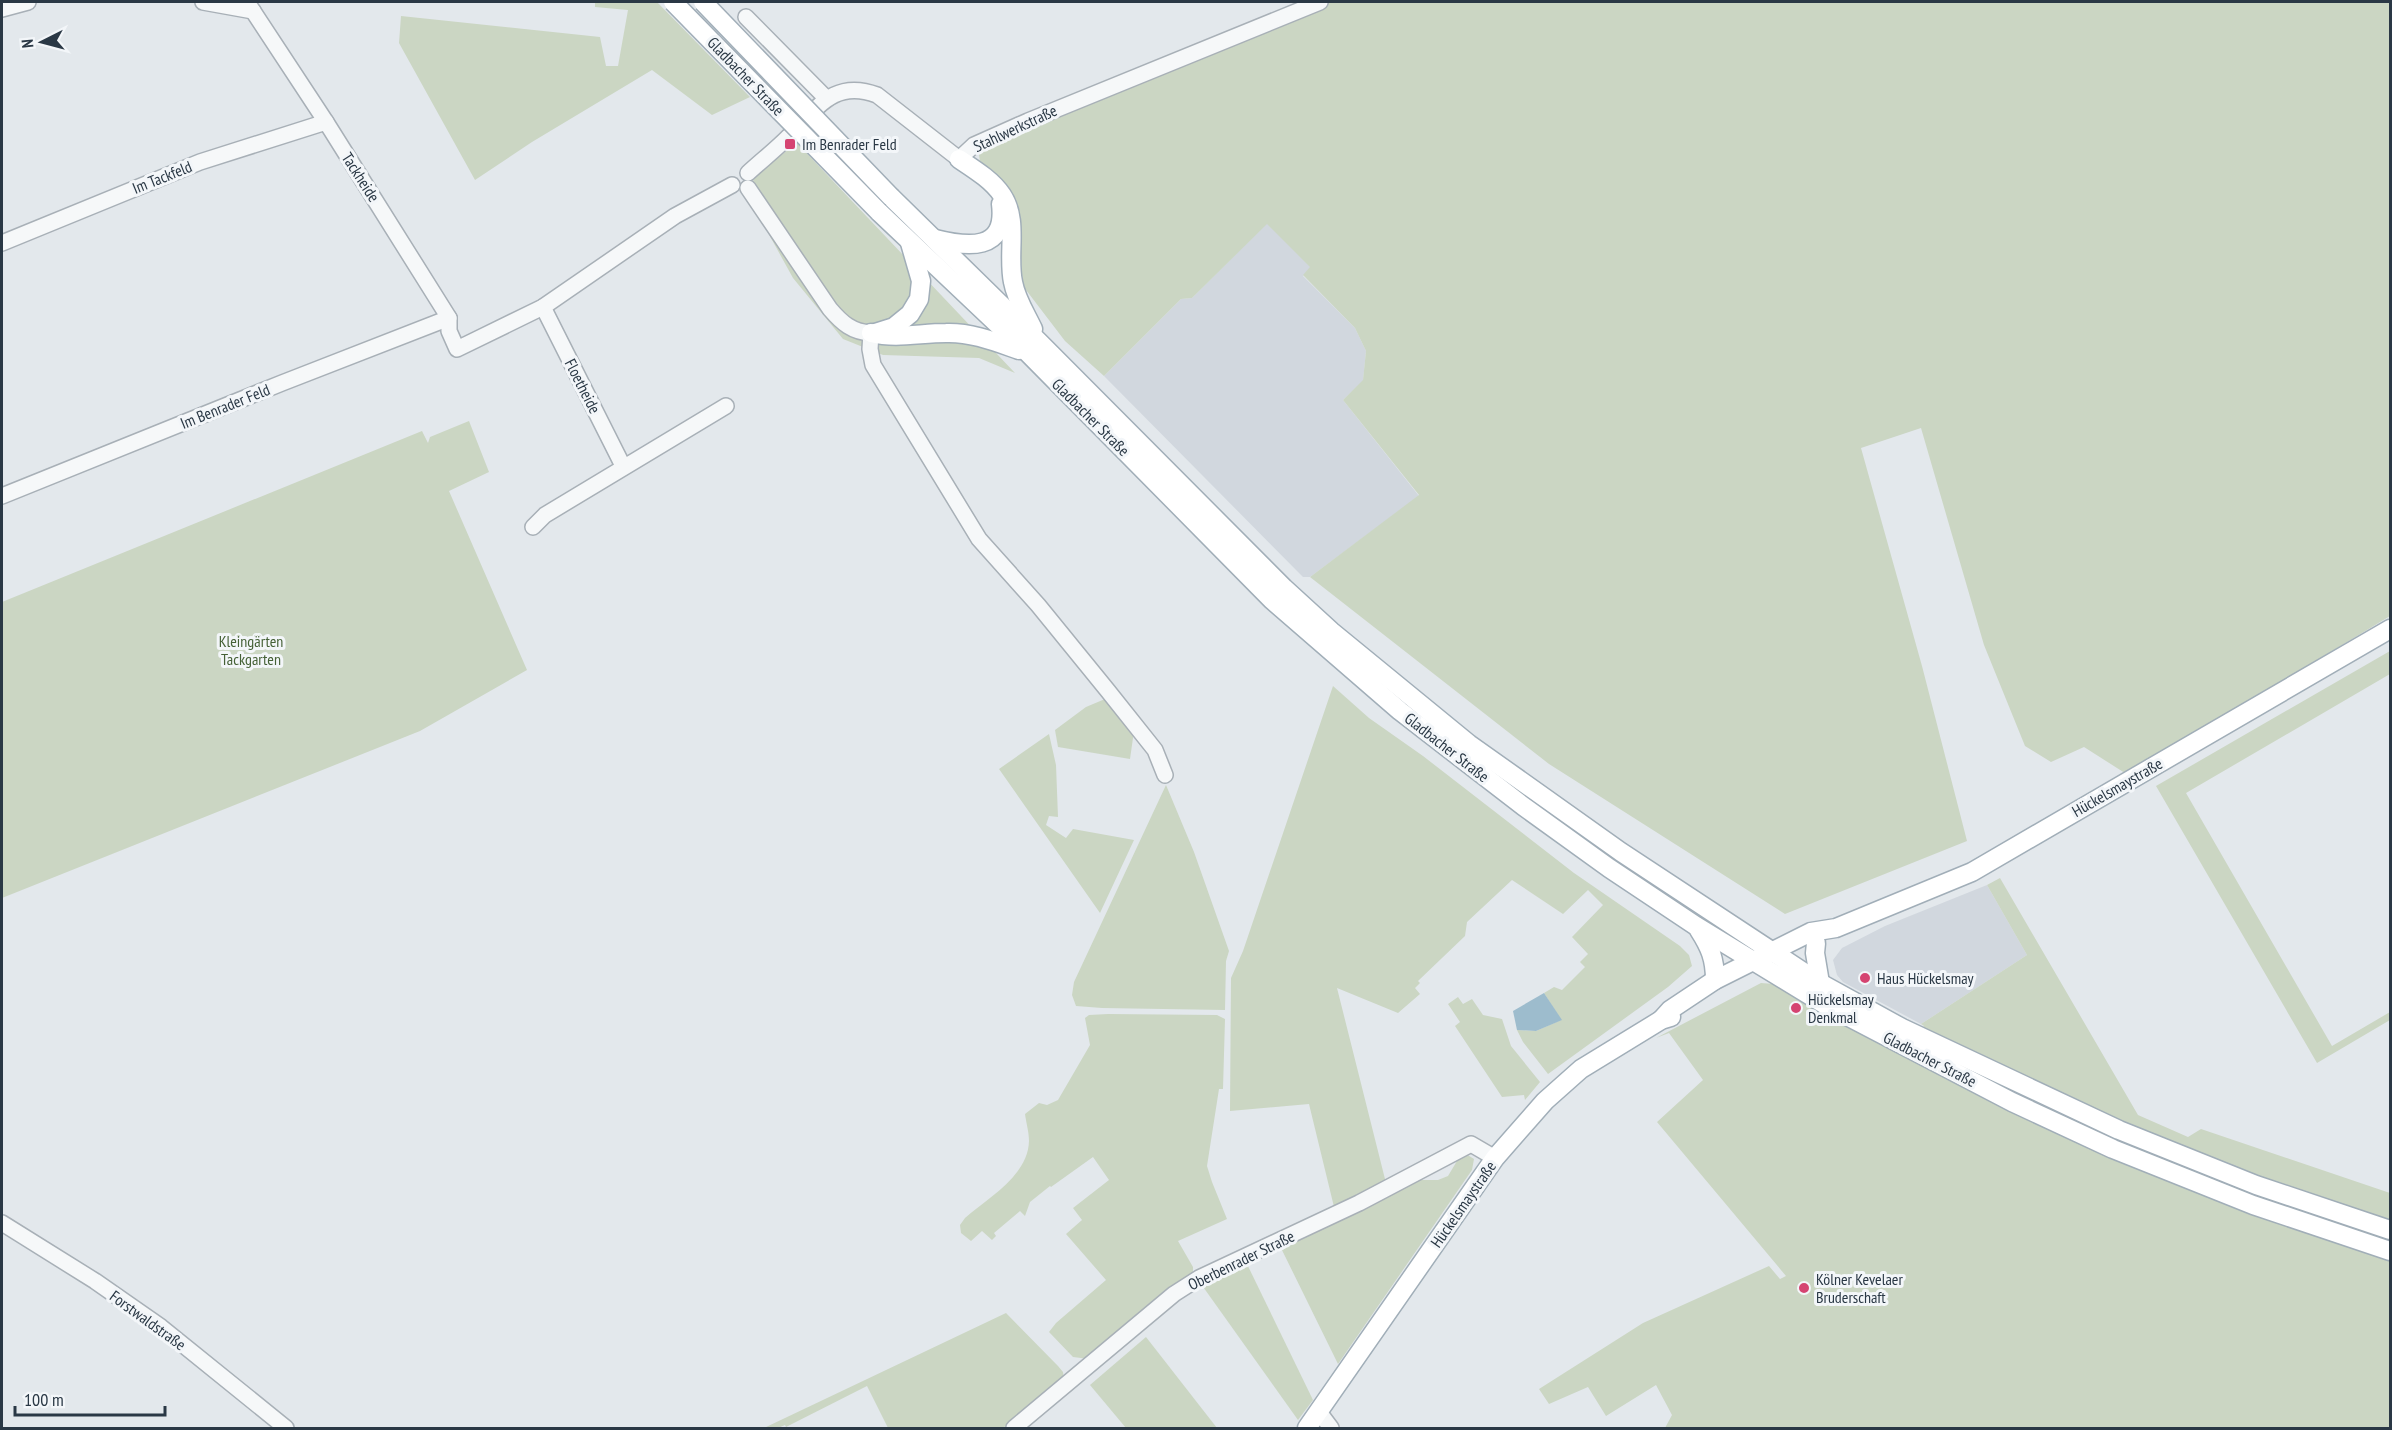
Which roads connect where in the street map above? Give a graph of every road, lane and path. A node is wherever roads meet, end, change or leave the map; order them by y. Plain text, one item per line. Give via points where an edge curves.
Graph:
1 (28, 2) edge
2 (203, 2) edge
3 (673, 2) edge
4 (703, 2) edge
5 (1320, 2) edge
6 (250, 6) edge
7 (2, 9) edge
8 (746, 17) dead end
9 (826, 98) junction
10 (326, 122) junction
11 (959, 159) junction
12 (748, 180) junction
13 (996, 188) junction
14 (933, 239) junction
15 (909, 241) junction
16 (2, 243) edge
17 (543, 307) junction
18 (449, 318) junction
19 (871, 333) junction
20 (1033, 347) junction
21 (726, 406) dead end
22 (623, 466) junction
23 (2, 496) edge
24 (533, 527) dead end
25 (2391, 629) edge
26 (1166, 775) dead end
27 (1696, 926) junction
28 (1836, 928) junction
29 (1816, 944) junction
30 (1779, 955) junction
31 (1759, 964) junction
32 (1715, 980) junction
33 (1820, 983) junction
34 (1661, 1020) junction
35 (1495, 1158) junction
36 (2, 1222) edge
37 (2391, 1230) edge
38 (2391, 1251) edge
39 (1319, 1412) junction
40 (286, 1428) edge
41 (1014, 1428) edge
42 (1307, 1428) edge
43 (1331, 1428) edge

1 - 7 street
2 - 6 street, Tackheide
3 - 15 main road, Gladbacher Straße, bridge
4 - 14 main road, Gladbacher Straße, bridge
5 - 11 street, Stahlwerkstraße via 1028,121 974,146
6 - 10 street, Tackheide
8 - 9 street
9 - 11 street, Stahlwerkstraße via 861,89 877,95
9 - 12 street
10 - 16 street, Im Tackfeld via 200,162
10 - 18 street, Tackheide
11 - 13 main road
12 - 17 street via 744,171 734,173 732,185 675,216
12 - 19 street via 830,309 858,332
13 - 14 main road via 1001,219 987,241 972,246
13 - 20 main road via 1003,196 1012,225 1013,283
14 - 20 main road, Gladbacher Straße
15 - 19 main road via 921,281 919,299 910,314 894,327
15 - 20 main road, Gladbacher Straße
17 - 18 street, Tackheide via 457,349 449,331
17 - 22 street, Floetheide
18 - 23 street, Im Benrader Feld
19 - 20 main road via 890,337 969,334
19 - 26 street via 873,365 979,539 1038,605 1155,750
20 - 27 main road, Gladbacher Straße via 1231,560 1359,677 1523,806
20 - 30 main road, Gladbacher Straße via 1284,588 1370,665 1535,793
21 - 22 street
22 - 24 street via 545,514
25 - 28 main road, Hückelsmaystraße via 1972,872
27 - 31 main road, Gladbacher Straße
27 - 32 main road via 1711,948
28 - 29 main road, Hückelsmaystraße
28 - 30 main road, Hückelsmaystraße via 1811,932
29 - 30 main road, Hückelsmaystraße
29 - 33 main road
30 - 31 main road, Hückelsmaystraße
30 - 33 main road, Gladbacher Straße
31 - 32 main road, Hückelsmaystraße
31 - 34 main road, Hückelsmaystraße
31 - 38 main road, Gladbacher Straße via 1824,1004 1970,1081 2113,1149 2253,1205
32 - 34 main road, Hückelsmaystraße
33 - 37 main road, Gladbacher Straße via 1902,1028 2119,1130 2256,1185
34 - 35 main road, Hückelsmaystraße via 1581,1069 1545,1101
35 - 39 main road, Hückelsmaystraße
35 - 41 street, Oberbenrader Straße via 1471,1144 1359,1203 1200,1278 1124,1334
36 - 40 street, Forstwaldstraße via 161,1327
39 - 42 main road, Hückelsmaystraße
39 - 43 street

